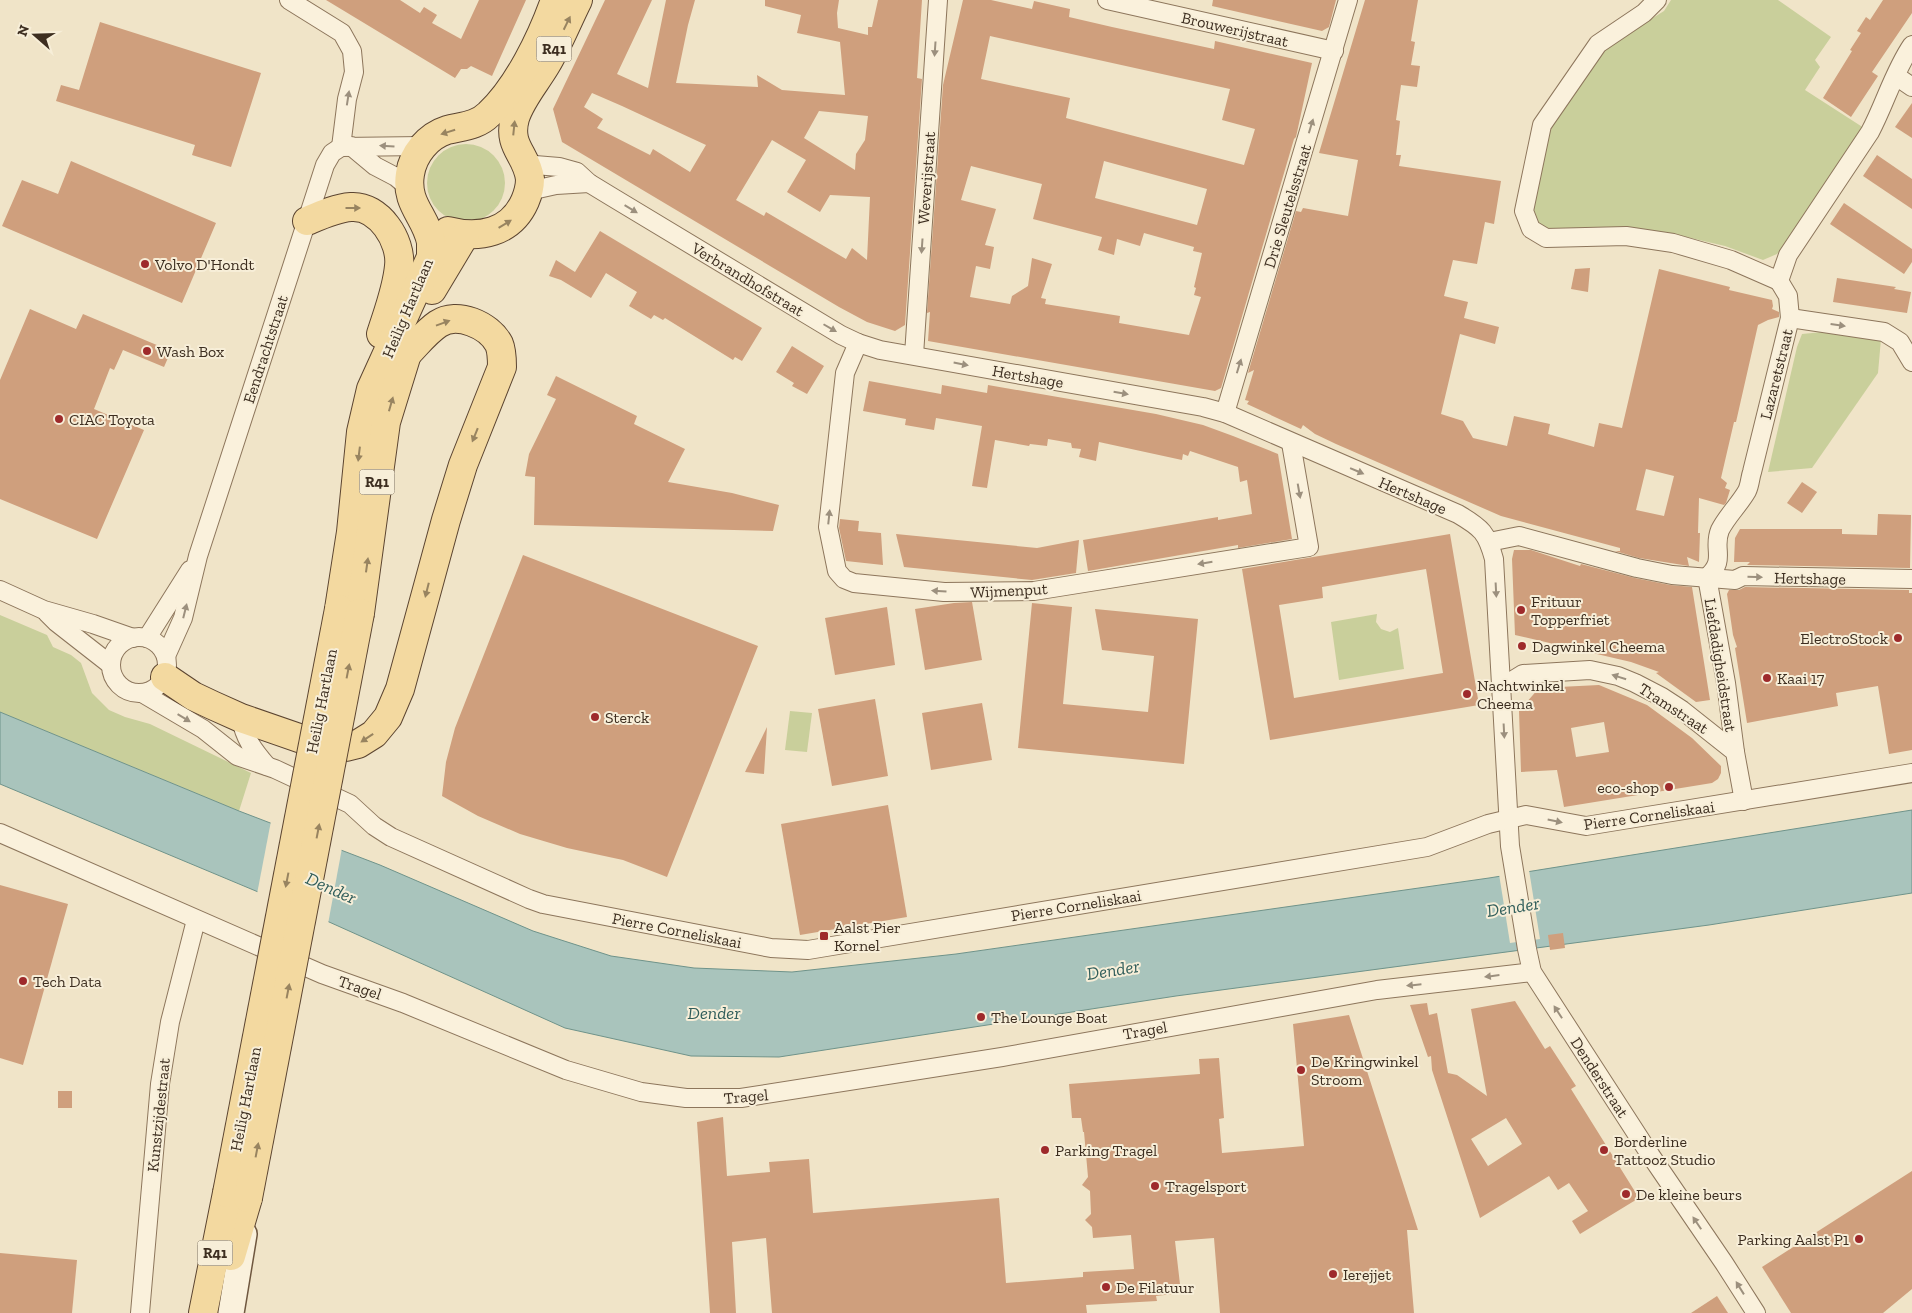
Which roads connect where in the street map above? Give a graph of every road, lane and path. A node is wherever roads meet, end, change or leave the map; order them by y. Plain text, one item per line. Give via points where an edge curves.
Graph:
1 (289, 0) edge
2 (555, 0) edge
3 (578, 0) edge
4 (938, 0) edge
5 (1108, 0) edge
6 (1348, 0) edge
7 (1657, 0) edge
8 (1912, 45) edge
9 (1334, 50) junction
10 (1896, 76) junction
11 (1912, 87) edge
12 (346, 146) junction
13 (423, 146) junction
14 (528, 179) junction
15 (589, 183) junction
16 (409, 188) junction
17 (422, 219) junction
18 (307, 220) junction
19 (465, 235) junction
20 (1779, 281) junction
21 (1790, 318) junction
22 (858, 343) junction
23 (407, 354) junction
24 (914, 355) junction
25 (1912, 362) edge
26 (371, 389) junction
27 (1225, 413) junction
28 (1291, 443) junction
29 (1489, 542) junction
30 (198, 556) junction
31 (1707, 577) junction
32 (1912, 579) edge
33 (0, 590) edge
34 (44, 610) junction
35 (349, 611) junction
36 (140, 638) junction
37 (111, 664) junction
38 (165, 666) junction
39 (1501, 682) junction
40 (142, 693) junction
41 (242, 718) junction
42 (1734, 752) junction
43 (267, 766) junction
44 (1912, 773) edge
45 (1744, 801) junction
46 (1508, 819) junction
47 (0, 833) edge
48 (196, 920) junction
49 (1532, 972) junction
50 (238, 1196) junction
51 (140, 1313) edge
52 (203, 1313) edge
53 (219, 1313) edge
54 (231, 1313) edge
55 (1756, 1313) edge

12 -> 1 street via 347,99 354,72 352,51 342,33
2 -> 13 main road, Heilig Hartlaan / R41 via 536,45 504,98 476,124 441,133
14 -> 3 main road, R41 via 512,132 516,117 547,64
4 -> 24 street, Weverijstraat
5 - 9 street, Brouwerijstraat
6 - 9 street, Drie Sleutelsstraat
7 - 20 street via 1644,14 1598,44 1542,125 1524,211 1530,230 1546,238 1626,236 1672,243 1731,260
8 - 10 street
27 -> 9 street, Drie Sleutelsstraat
10 - 11 street
10 - 20 street via 1870,132 1788,255
13 -> 12 street
12 - 16 street
12 - 18 street, Eendrachtstraat via 332,153 325,164
13 - 16 main road, Heilig Hartlaan / R41 via 410,173
14 - 15 street via 556,185
14 - 15 street, Verbrandhofstraat via 535,165 577,172
19 -> 14 main road via 488,233 508,225 520,213
15 -> 22 street, Verbrandhofstraat via 784,302
16 - 17 main road, Heilig Hartlaan / R41
17 - 19 main road via 443,230
17 - 26 main road, Heilig Hartlaan / R41 via 431,241 431,257
18 -> 26 main road via 335,210 361,208 381,221 397,243 400,264 396,287 371,367
18 - 30 street, Eendrachtstraat
19 - 23 main road, Heilig Hartlaan / R41 via 435,282 405,346
20 - 21 street, Lazaretstraat via 1788,296
21 -> 25 street via 1884,332 1900,342
21 - 31 street, Lazaretstraat via 1748,490 1721,529 1717,542 1718,562
22 - 24 street, Verbrandhofstraat
28 -> 22 street, Wijmenput via 1309,547 1034,591 944,592 846,581 837,571 828,527 845,373
35 -> 23 main road, Heilig Hartlaan / R41 via 386,422
23 -> 41 main road via 438,323 463,320 480,325 494,336 502,354 502,367 463,465 400,689 388,717 371,736 346,748 322,746
24 -> 27 street, Hertshage
26 -> 35 main road, Heilig Hartlaan / R41 via 362,432 351,532
27 - 28 street, Hertshage
28 -> 29 street, Hertshage via 1458,514 1476,524
29 - 31 street, Hertshage via 1519,536 1637,568
29 -> 39 street, Denderstraat via 1494,559
30 - 36 street, Eendrachtstraat
38 -> 30 street, Eendrachtstraat via 183,618
31 -> 32 street, Hertshage via 1735,580 1743,576
31 - 42 street, Liefdadigheidstraat via 1726,683
33 - 34 street
34 - 36 street
34 - 37 street
35 - 50 main road, Heilig Hartlaan / R41, bridge
36 - 37 street via 118,646
36 - 38 street via 155,642
37 - 40 street via 120,686
38 - 40 street via 159,686
38 - 41 main road via 193,696
42 -> 39 street, Tramstraat via 1662,697 1618,676 1579,670 1523,674 1510,682
39 -> 46 street, Denderstraat
40 -> 43 street, Pierre Corneliskaai via 204,729 237,756
41 - 43 street, Pierre Corneliskaai via 252,749
42 - 45 street
43 - 46 street, Pierre Corneliskaai via 350,804 374,826 410,847 529,899 771,948 808,950 1427,847
44 - 45 street, Pierre Corneliskaai
46 -> 45 street, Pierre Corneliskaai via 1526,815 1586,826
46 - 49 street, Denderstraat
47 - 48 street, Tragel
49 -> 48 street, Tragel via 1377,990 1002,1057 741,1098 686,1098 641,1092 566,1070 403,1003 322,974
48 - 51 street, Kunstzijdestraat via 165,1048
55 -> 49 street, Denderstraat
50 - 52 main road, R41
50 - 53 main road, R41 via 233,1246
50 - 54 main road via 243,1245

